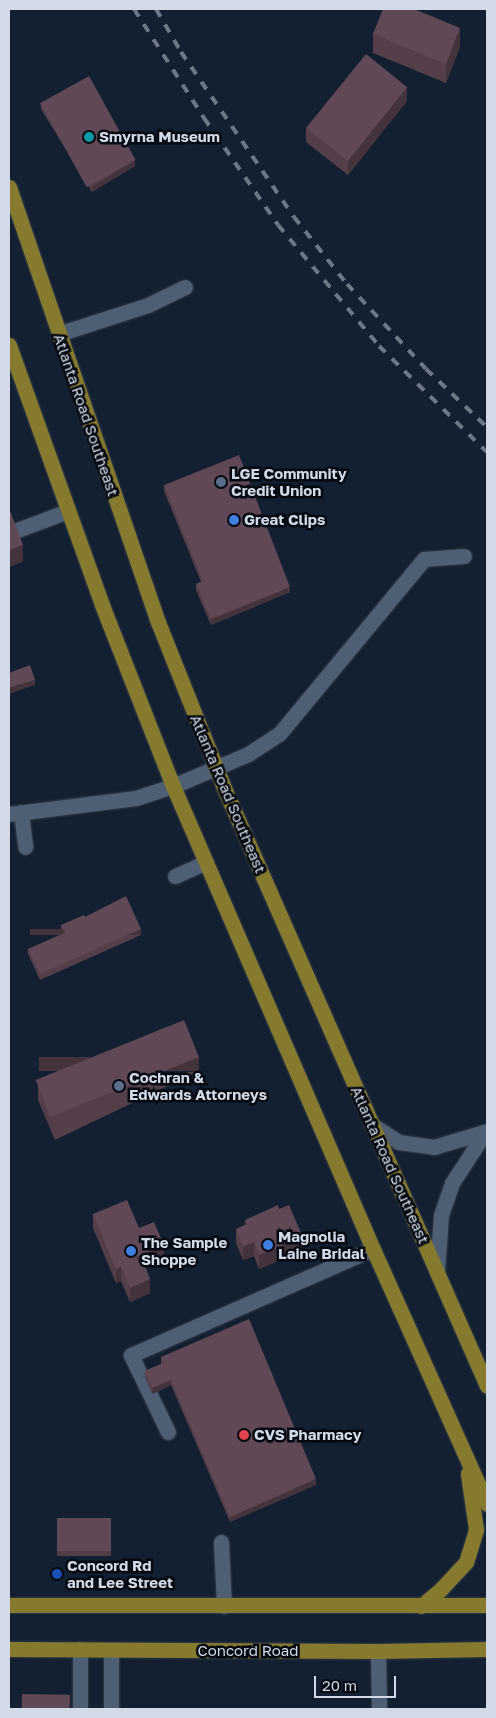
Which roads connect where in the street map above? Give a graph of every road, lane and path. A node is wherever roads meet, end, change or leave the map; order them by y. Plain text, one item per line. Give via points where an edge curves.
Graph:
1 (9, 187) edge
2 (185, 287) dead end
3 (58, 334) junction
4 (9, 345) edge
5 (68, 511) junction
6 (12, 532) edge
7 (464, 556) dead end
8 (217, 769) junction
9 (173, 786) junction
10 (15, 813) edge
11 (25, 847) dead end
12 (206, 862) junction
13 (175, 876) dead end
14 (371, 1124) junction
15 (485, 1132) edge
16 (373, 1249) junction
17 (437, 1272) junction
18 (487, 1386) edge
19 (168, 1432) dead end
20 (466, 1458) junction
21 (487, 1504) edge
22 (221, 1542) dead end
23 (9, 1605) edge
24 (487, 1605) edge
25 (224, 1606) junction
26 (421, 1606) junction
27 (9, 1649) edge
28 (80, 1649) junction
29 (111, 1650) junction
30 (487, 1650) edge
31 (378, 1651) junction
32 (80, 1709) edge
33 (111, 1709) edge
34 (380, 1709) edge

1 - 3 main road, Atlanta Road Southeast
2 - 3 street via 148,305
3 - 8 main road, Atlanta Road Southeast via 158,622
4 - 5 main road
5 - 6 street
5 - 9 main road
7 - 8 street via 424,559 280,734
8 - 9 street
8 - 14 main road, Atlanta Road Southeast
9 - 10 street via 136,798
9 - 12 main road
10 - 11 street
12 - 13 street
12 - 16 main road
14 - 15 street via 399,1142 434,1147
14 - 17 main road, Atlanta Road Southeast
15 - 17 street via 452,1183 441,1215
16 - 19 street via 132,1355
16 - 20 main road
17 - 18 main road, Atlanta Road Southeast
20 - 21 main road
20 - 26 main road via 476,1529 468,1556 441,1589
22 - 25 street
23 - 25 main road
24 - 26 main road
25 - 26 main road
27 - 28 main road, Concord Road
28 - 29 main road, Concord Road
28 - 32 street
29 - 31 main road, Concord Road
29 - 33 street
30 - 31 main road, Concord Road
31 - 34 street

